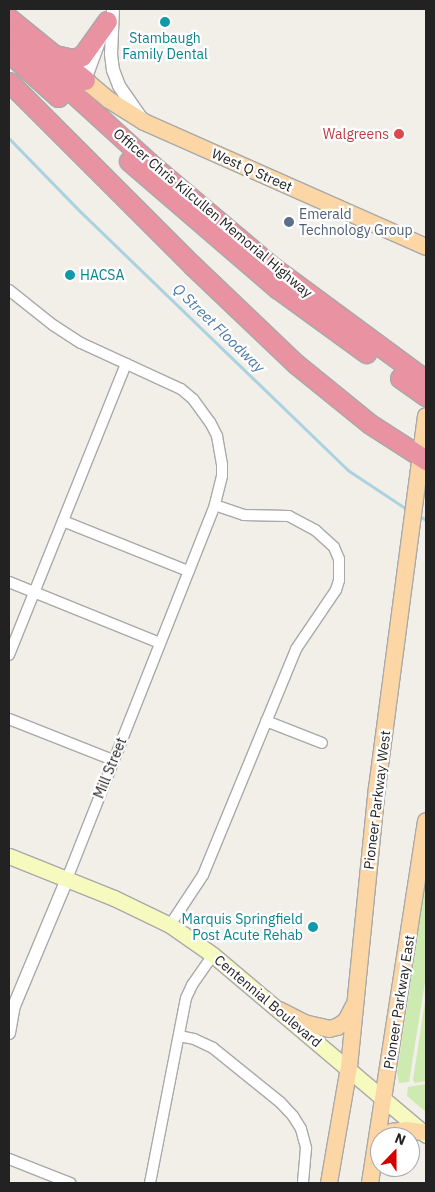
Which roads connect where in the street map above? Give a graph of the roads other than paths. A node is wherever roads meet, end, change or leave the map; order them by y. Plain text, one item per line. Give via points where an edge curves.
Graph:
1 (111, 13) edge
2 (9, 18) edge
3 (9, 35) edge
4 (9, 54) edge
5 (54, 55) junction
6 (85, 80) junction
7 (9, 82) edge
8 (144, 122) junction
9 (426, 247) edge
10 (11, 296) edge
11 (126, 364) junction
12 (402, 372) junction
13 (426, 380) edge
14 (426, 396) edge
15 (426, 416) edge
16 (423, 458) edge
17 (216, 505) junction
18 (63, 520) junction
19 (188, 571) junction
20 (9, 582) edge
21 (34, 592) junction
22 (160, 643) junction
23 (9, 655) edge
24 (9, 720) edge
25 (266, 721) junction
26 (322, 743) dead end
27 (113, 760) junction
28 (426, 821) edge
29 (9, 856) edge
30 (67, 879) junction
31 (170, 926) junction
32 (213, 955) junction
33 (356, 998) junction
34 (11, 1005) edge
35 (278, 1010) junction
36 (9, 1033) edge
37 (179, 1036) junction
38 (349, 1067) junction
39 (384, 1100) junction
40 (381, 1127) edge
41 (425, 1133) edge
42 (9, 1159) edge
43 (70, 1183) edge
44 (150, 1183) edge
45 (303, 1183) edge
46 (329, 1183) edge

1 - 5 highway via 82,56 72,59
1 - 6 street
1 - 8 street via 113,70 119,86
2 - 5 highway
3 - 12 highway, Officer Chris Kilcullen Memorial Highway via 152,165
4 - 12 highway, Officer Chris Kilcullen Memorial Highway via 157,187 278,289
5 - 6 highway
6 - 8 main road, West Q Street
7 - 16 highway via 296,364 370,424
8 - 9 main road, West Q Street
10 - 11 street, Mill Street via 81,343
11 - 17 street, Mill Street via 181,389 210,422 217,436 222,465
11 - 18 street
12 - 13 highway, Officer Chris Kilcullen Memorial Highway
12 - 14 highway, Officer Chris Kilcullen Memorial Highway
15 - 16 main road, Pioneer Parkway West
16 - 33 main road, Pioneer Parkway West via 377,788
17 - 19 street, Mill Street
17 - 25 street via 244,515 289,516 315,530 334,547 339,559 336,590 296,649
18 - 19 street
18 - 21 street
19 - 22 street, Mill Street
20 - 21 street
21 - 22 street
21 - 23 street
22 - 27 street, Mill Street
24 - 27 street
25 - 26 street
25 - 31 street via 203,874
27 - 30 street, Mill Street
28 - 39 main road, Pioneer Parkway East
29 - 30 main road, Centennial Boulevard
30 - 31 main road, Centennial Boulevard
30 - 34 street, Mill Street
31 - 32 main road, Centennial Boulevard
32 - 35 main road, Centennial Boulevard
32 - 37 street via 189,992
33 - 35 main road via 346,1021 329,1029 304,1023
33 - 38 main road, Pioneer Parkway West
34 - 36 street, Mill Street
35 - 38 main road, Centennial Boulevard
37 - 44 street
37 - 45 street via 213,1048 293,1116 301,1129 306,1148
38 - 39 main road, Centennial Boulevard
38 - 46 main road, Pioneer Parkway West
39 - 40 main road, Pioneer Parkway East
39 - 41 main road, Centennial Boulevard
42 - 43 street

